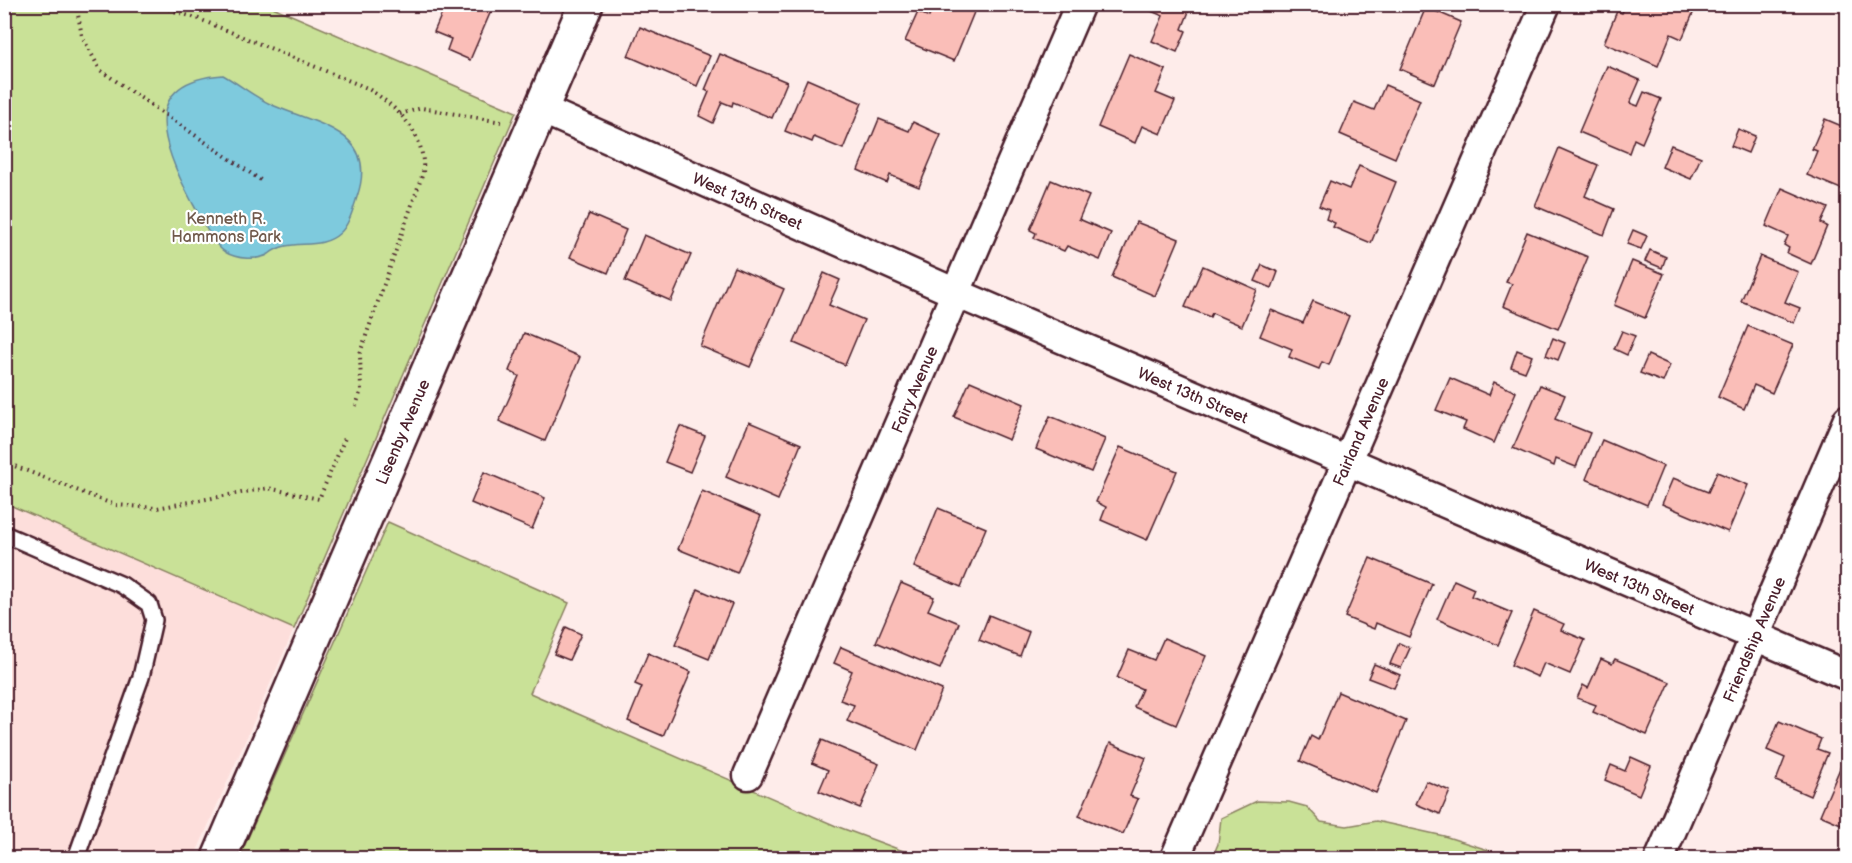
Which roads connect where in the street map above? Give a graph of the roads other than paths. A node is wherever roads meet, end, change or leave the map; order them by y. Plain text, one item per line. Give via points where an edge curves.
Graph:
1 (586, 4) edge
2 (1080, 4) edge
3 (1546, 4) edge
4 (541, 109) junction
5 (956, 293) junction
6 (1848, 419) edge
7 (1347, 460) junction
8 (4, 534) edge
9 (1755, 634) junction
10 (1848, 676) edge
11 (748, 775) dead end
12 (76, 858) edge
13 (219, 858) edge
14 (1175, 858) edge
15 (1660, 858) edge

1 - 4 main road, Lisenby Avenue
2 - 5 street, Fairy Avenue
3 - 7 street, Fairland Avenue
4 - 5 street, West 13th Street
4 - 13 main road, Lisenby Avenue
5 - 7 street, West 13th Street
5 - 11 street, Fairy Avenue
6 - 9 street, Friendship Avenue
7 - 9 street, West 13th Street
7 - 14 street, Fairland Avenue
8 - 12 lane via 122,585 149,604 154,620 141,677
9 - 10 street, West 13th Street
9 - 15 street, Friendship Avenue

